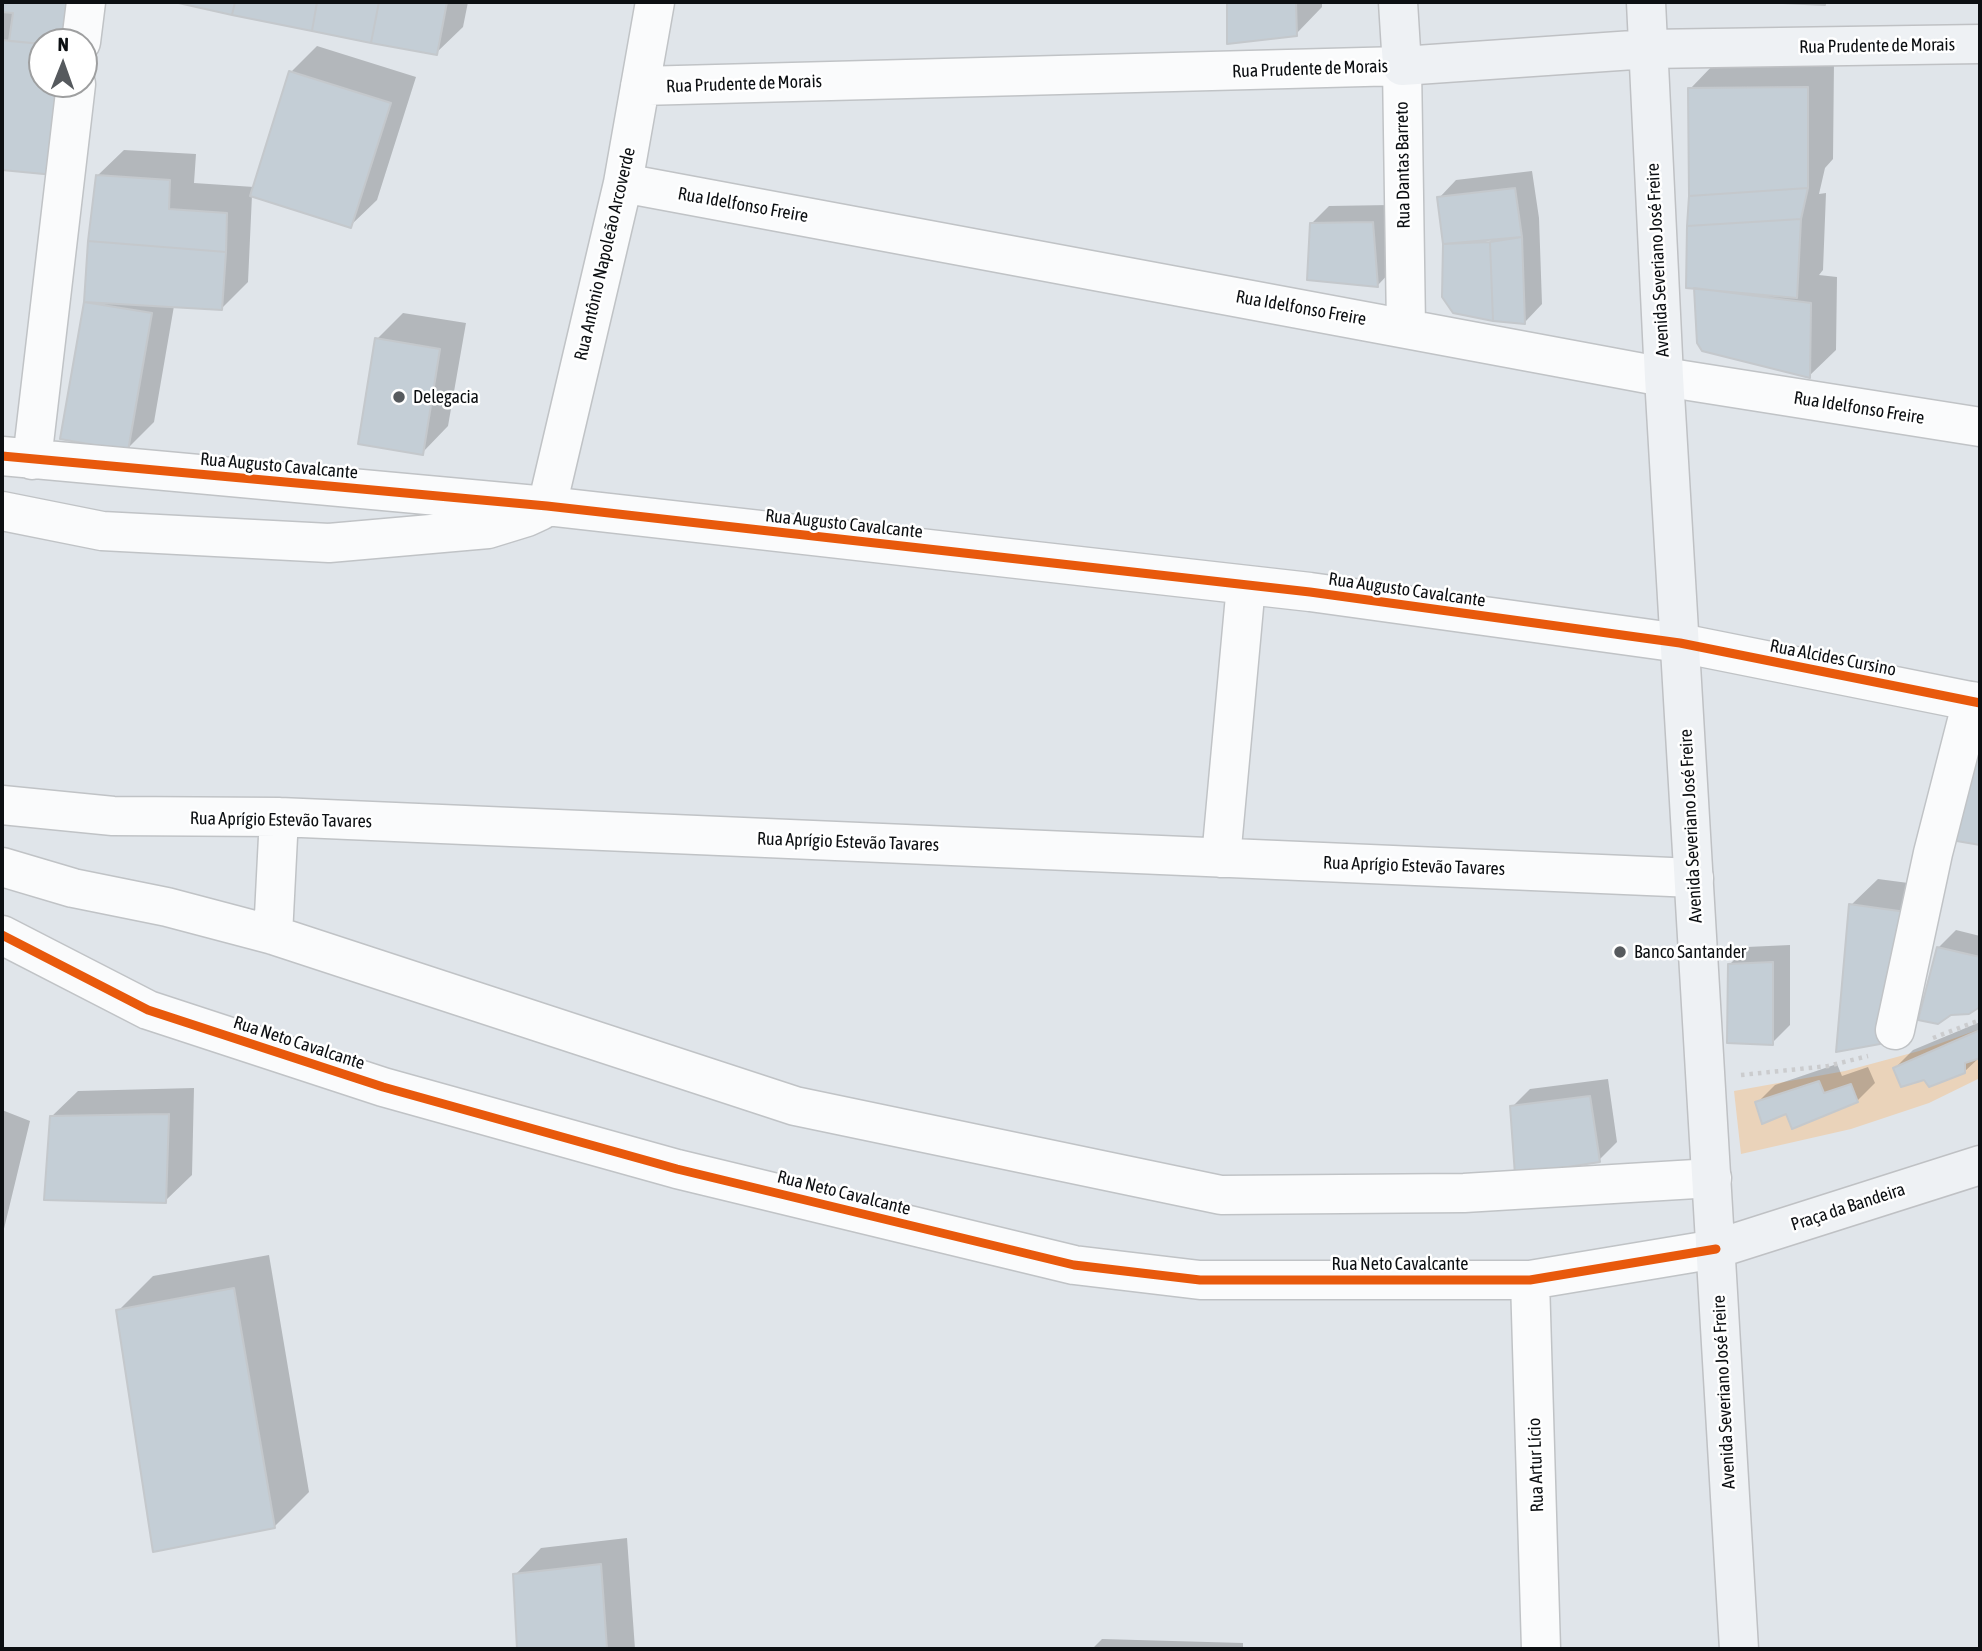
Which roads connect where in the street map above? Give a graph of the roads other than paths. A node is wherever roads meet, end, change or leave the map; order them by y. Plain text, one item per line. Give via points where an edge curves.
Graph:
1 (86, 2) edge
2 (655, 2) edge
3 (1398, 2) edge
4 (1646, 2) edge
5 (83, 28) edge
6 (1980, 44) edge
7 (1648, 49) junction
8 (1402, 66) junction
9 (640, 86) junction
10 (74, 98) edge
11 (623, 183) junction
12 (1406, 327) junction
13 (1664, 377) junction
14 (1980, 427) edge
15 (17, 458) edge
16 (547, 506) junction
17 (2, 511) edge
18 (1246, 585) junction
19 (1680, 643) junction
20 (1976, 702) edge
21 (2, 805) edge
22 (279, 817) junction
23 (1221, 858) junction
24 (2, 867) edge
25 (1694, 878) junction
26 (273, 934) junction
27 (2, 935) edge
28 (1900, 1042) road end
29 (1980, 1165) edge
30 (1712, 1178) junction
31 (1716, 1249) junction
32 (1530, 1280) junction
33 (1542, 1649) edge
34 (1739, 1649) edge

1 - 5 street
2 - 9 street, Rua Antônio Napoleão Arcoverde
3 - 8 main road, Rua Dantas Barreto
4 - 7 main road, Avenida Severiano José Freire
6 - 7 main road, Rua Prudente de Morais
7 - 8 main road, Rua Prudente de Morais
7 - 13 main road, Avenida Severiano José Freire
8 - 9 street, Rua Prudente de Morais
8 - 12 street, Rua Dantas Barreto
9 - 11 street, Rua Antônio Napoleão Arcoverde
10 - 15 street
11 - 12 street, Rua Idelfonso Freire
11 - 16 street, Rua Antônio Napoleão Arcoverde
12 - 13 street, Rua Idelfonso Freire
13 - 14 street, Rua Idelfonso Freire
13 - 19 main road, Avenida Severiano José Freire
15 - 16 street, Rua Augusto Cavalcante
16 - 17 street via 488,528 329,543 102,531
16 - 18 street, Rua Augusto Cavalcante
18 - 19 street, Rua Augusto Cavalcante
18 - 23 street
19 - 20 street, Rua Alcides Cursino
19 - 25 main road, Avenida Severiano José Freire
20 - 28 street via 1933,853
21 - 22 street, Rua Aprígio Estevão Tavares via 113,816
22 - 23 street, Rua Aprígio Estevão Tavares
22 - 26 street
23 - 25 street, Rua Aprígio Estevão Tavares
24 - 26 street
25 - 30 main road, Avenida Severiano José Freire
26 - 30 street via 795,1106 1221,1195 1464,1193
27 - 32 street, Rua Neto Cavalcante via 148,1010 383,1087 677,1169 1074,1265 1200,1280
29 - 31 main road, Praça da Bandeira
30 - 31 main road, Avenida Severiano José Freire
31 - 32 street, Rua Neto Cavalcante
31 - 34 main road, Avenida Severiano José Freire
32 - 33 street, Rua Artur Lício

